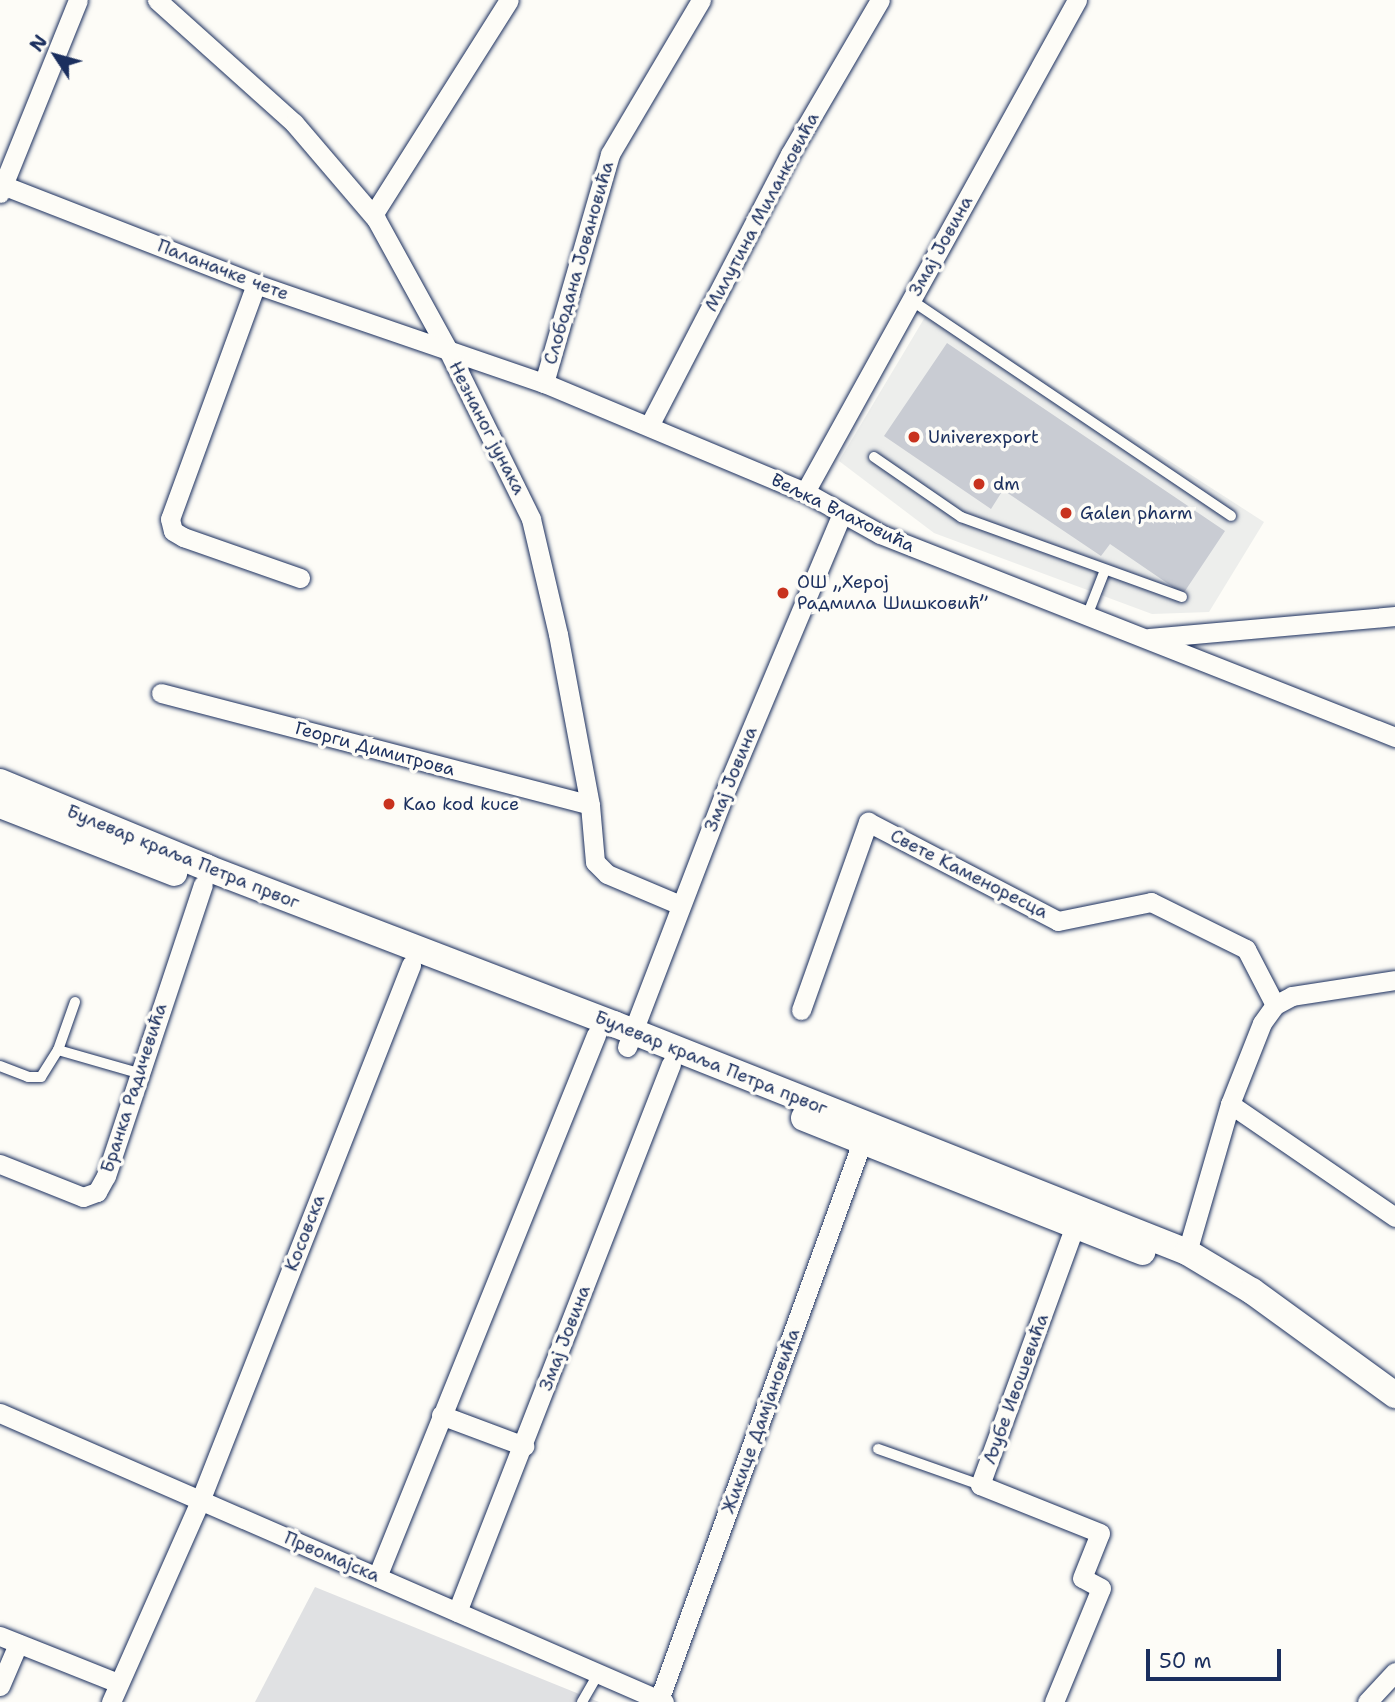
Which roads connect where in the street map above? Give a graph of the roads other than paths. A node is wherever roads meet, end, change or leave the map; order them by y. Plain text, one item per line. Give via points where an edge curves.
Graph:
1 (78, 0) edge
2 (158, 0) edge
3 (509, 0) edge
4 (701, 0) edge
5 (880, 0) edge
6 (1077, 0) edge
7 (1, 187) edge
8 (373, 215) junction
9 (256, 284) junction
10 (911, 300) junction
11 (448, 350) junction
12 (544, 383) junction
13 (649, 426) junction
14 (874, 457) dead end
15 (804, 492) junction
16 (842, 513) junction
17 (1231, 516) dead end
18 (1105, 570) junction
19 (300, 578) dead end
20 (1182, 597) dead end
21 (1395, 616) edge
22 (1086, 617) junction
23 (1142, 639) junction
24 (161, 692) dead end
25 (1395, 737) edge
26 (0, 782) edge
27 (0, 805) edge
28 (590, 805) junction
29 (203, 885) junction
30 (680, 905) junction
31 (411, 965) junction
32 (1395, 980) edge
33 (75, 1003) dead end
34 (1275, 1005) junction
35 (801, 1010) dead end
36 (596, 1035) junction
37 (630, 1039) junction
38 (58, 1050) junction
39 (671, 1064) junction
40 (0, 1066) edge
41 (138, 1073) junction
42 (1230, 1104) junction
43 (862, 1142) junction
44 (0, 1164) edge
45 (1395, 1217) edge
46 (1075, 1226) junction
47 (1187, 1252) junction
48 (1395, 1395) edge
49 (0, 1413) edge
50 (1395, 1413) edge
51 (441, 1415) junction
52 (524, 1446) junction
53 (878, 1449) dead end
54 (980, 1485) junction
55 (200, 1501) junction
56 (377, 1577) junction
57 (457, 1612) junction
58 (0, 1636) edge
59 (18, 1644) junction
60 (1395, 1672) edge
61 (598, 1674) junction
62 (118, 1683) junction
63 (0, 1686) edge
64 (662, 1701) edge
65 (111, 1702) edge
66 (582, 1702) edge
67 (1054, 1702) edge
68 (1367, 1702) edge

1 - 7 street
2 - 8 street, Незнаног јунака via 294,123
3 - 8 street
4 - 12 street, Слободана Јовановића via 610,154
5 - 13 street, Милутина Миланковића via 790,154
6 - 10 street, Змај Јовина
7 - 9 street, Паланачке чете
8 - 11 street, Незнаног јунака
9 - 11 street, Паланачке чете
9 - 19 street via 170,519 173,531 183,537
10 - 15 street, Змај Јовина
10 - 17 lane
11 - 12 street, Вељка Влаховића
11 - 28 street, Незнаног јунака via 531,519
12 - 13 street, Вељка Влаховића
13 - 15 street, Вељка Влаховића
14 - 18 lane via 961,517
15 - 16 street, Вељка Влаховића
16 - 22 street, Вељка Влаховића via 880,534
16 - 30 street, Змај Јовина
18 - 20 lane
18 - 22 lane
21 - 23 street
22 - 23 street, Вељка Влаховића
23 - 25 street, Вељка Влаховића
24 - 28 street, Георги Димитрова
26 - 37 main road, Булевар краља Петра првог
27 - 29 main road, Булевар краља Петра првог
28 - 30 street, Незнаног јунака via 595,862 607,874
29 - 31 main road, Булевар краља Петра првог
29 - 41 street, Бранка Радичевића
30 - 37 street, Змај Јовина
31 - 36 main road, Булевар краља Петра првог
31 - 55 street, Косовска
32 - 34 street via 1292,996
33 - 38 lane
34 - 35 street, Свете Каменоресца via 1246,949 1151,902 1058,921 868,822
34 - 42 street via 1262,1023
36 - 37 main road, Булевар краља Петра првог
36 - 51 street
37 - 39 main road, Булевар краља Петра првог
37 - 47 main road, Булевар краља Петра првог
38 - 40 lane via 41,1077
38 - 41 lane
39 - 43 main road, Булевар краља Петра првог
39 - 52 street, Змај Јовина
41 - 44 street, Бранка Радичевића via 97,1192 83,1197
42 - 45 street
42 - 47 street
43 - 46 main road, Булевар краља Петра првог
43 - 64 street, Жикице Дамјановића
46 - 50 main road, Булевар краља Петра првог via 1191,1270
46 - 54 street, Љубе Ивошевића
47 - 48 main road, Булевар краља Петра првог via 1252,1291
49 - 55 street, Првомајска
51 - 52 street
51 - 56 street
52 - 57 street, Змај Јовина
53 - 54 lane
54 - 67 street, Љубе Ивошевића via 1100,1533 1082,1578 1101,1588
55 - 56 street, Првомајска
55 - 62 street, Косовска
56 - 57 street, Првомајска
57 - 61 street, Првомајска
58 - 59 street
59 - 62 street
59 - 63 street
60 - 68 street
61 - 64 street, Првомајска
61 - 66 lane
62 - 65 street, Косовска

